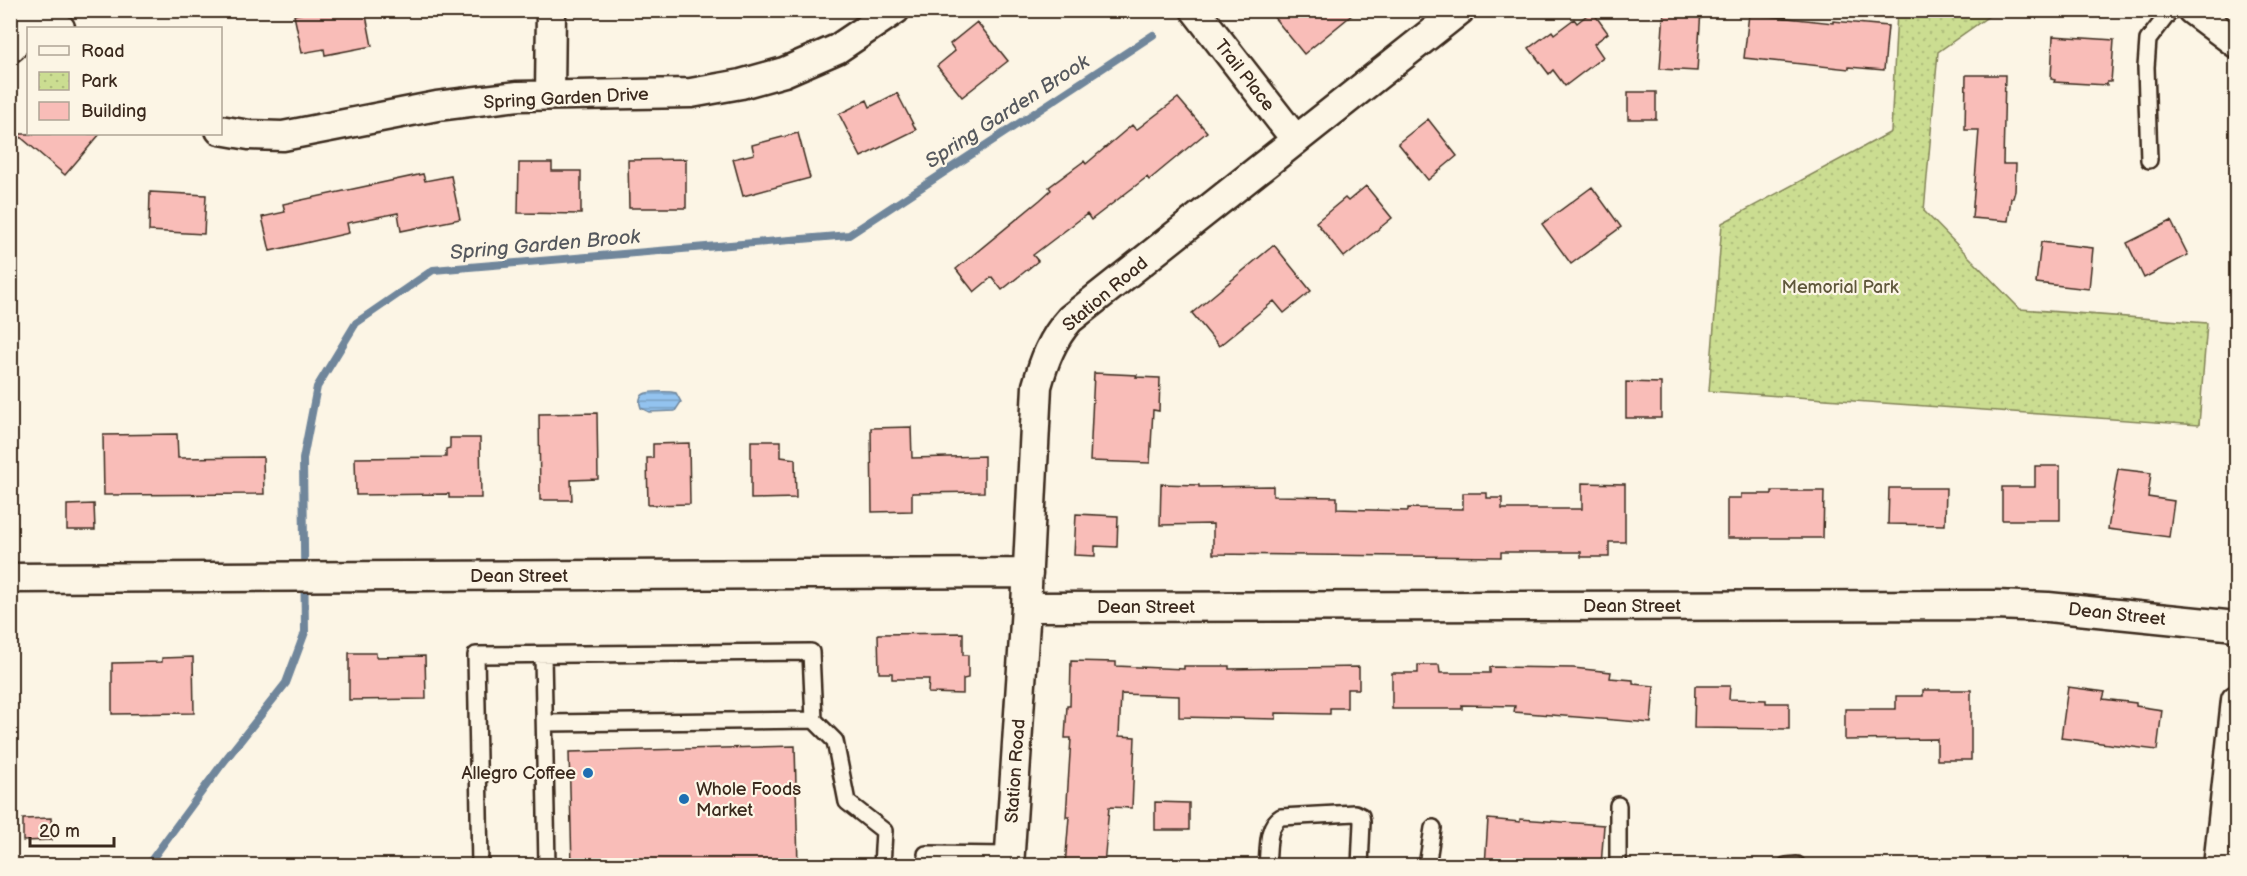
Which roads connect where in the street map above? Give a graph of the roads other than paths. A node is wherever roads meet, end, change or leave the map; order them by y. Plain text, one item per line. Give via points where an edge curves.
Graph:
1 (39, 10) edge
2 (551, 10) edge
3 (895, 10) edge
4 (1195, 10) edge
5 (1460, 10) edge
6 (2171, 10) edge
7 (2192, 10) edge
8 (59, 27) edge
9 (2236, 44) edge
10 (10, 45) edge
11 (550, 95) junction
12 (222, 130) edge
13 (1296, 140) junction
14 (2149, 160) dead end
15 (1028, 573) junction
16 (10, 578) edge
17 (1026, 607) junction
18 (2236, 626) edge
19 (543, 655) junction
20 (2236, 700) edge
21 (814, 720) junction
22 (545, 723) junction
23 (1618, 805) dead end
24 (1433, 828) dead end
25 (926, 854) dead end
26 (1010, 860) edge
27 (480, 866) edge
28 (547, 866) edge
29 (882, 866) edge
30 (1267, 866) edge
31 (1360, 866) edge
32 (1427, 866) edge
33 (1618, 866) edge
34 (2217, 866) edge

1 - 8 street
1 - 10 street
2 - 11 street
3 - 11 street, Spring Garden Drive via 837,49 784,72 741,84 691,93
4 - 13 street, Trail Place
5 - 13 street, Station Road
6 - 14 lane via 2148,40
7 - 9 street
11 - 12 street, Spring Garden Drive via 437,106 283,136
13 - 15 street, Station Road via 1062,328 1046,356 1037,386
15 - 16 street, Dean Street
15 - 17 street, Station Road
17 - 18 street, Dean Street via 1995,605
17 - 26 street, Station Road
19 - 21 lane via 811,652
19 - 22 lane
19 - 27 lane via 476,655
20 - 34 street
21 - 22 lane
21 - 29 lane via 835,741 847,802 884,831
22 - 28 lane
23 - 33 lane
24 - 32 lane
25 - 26 lane
30 - 31 lane via 1271,827 1281,817 1355,813 1362,822

